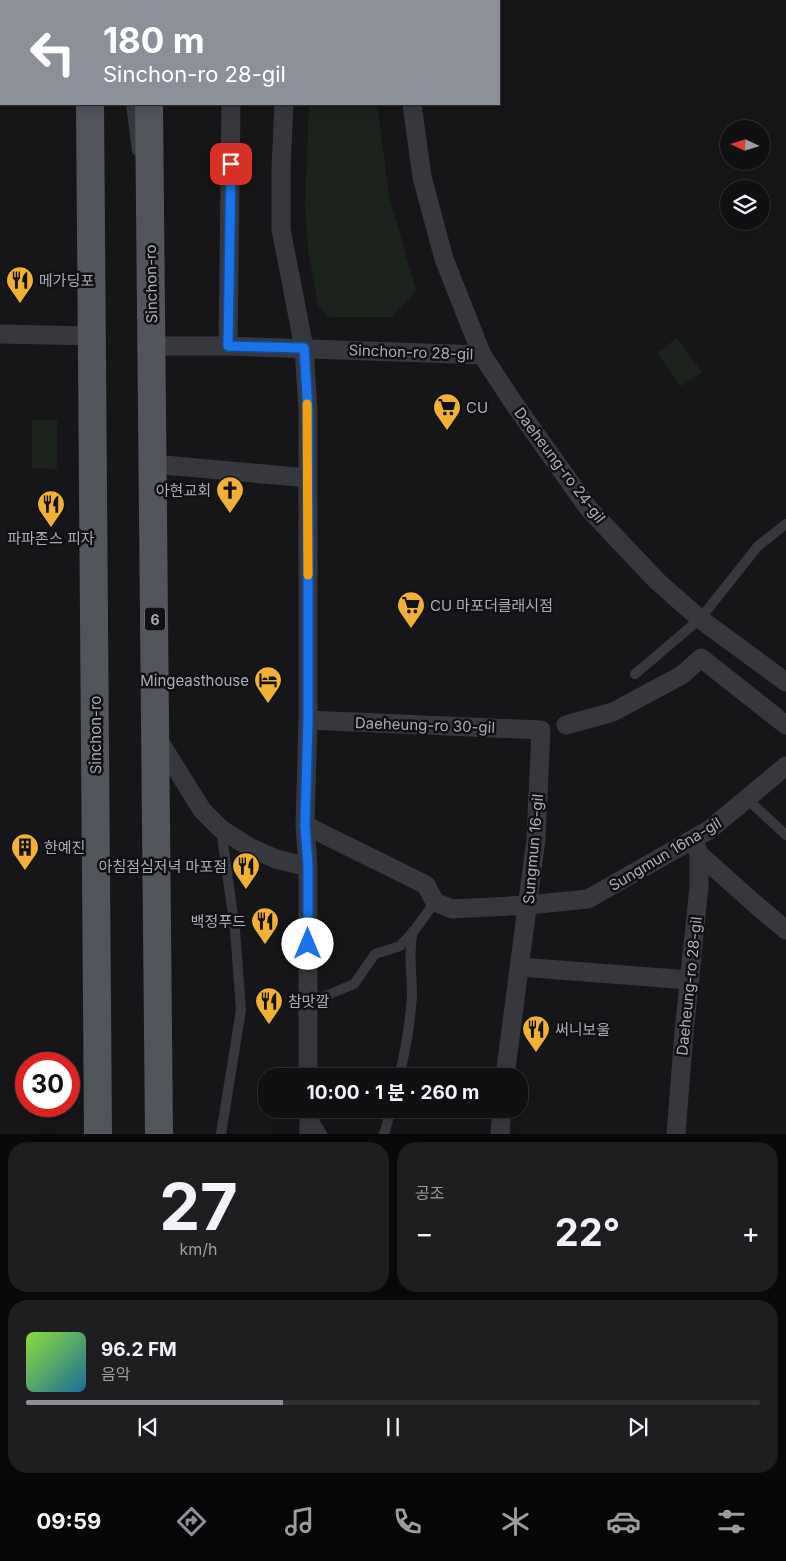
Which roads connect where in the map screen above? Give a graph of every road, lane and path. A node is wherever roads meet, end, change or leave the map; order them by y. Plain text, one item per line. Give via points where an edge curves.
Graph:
1 (90, 105) edge
2 (132, 105) edge
3 (149, 105) edge
4 (231, 105) edge
5 (284, 105) edge
6 (412, 105) edge
7 (151, 264) junction
8 (0, 334) edge
9 (92, 336) junction
10 (152, 346) junction
11 (228, 346) junction
12 (304, 348) junction
13 (482, 355) junction
14 (153, 464) junction
15 (308, 478) junction
16 (786, 524) edge
17 (700, 619) junction
18 (635, 674) dead end
19 (786, 682) edge
20 (308, 720) junction
21 (566, 725) dead end
22 (786, 725) edge
23 (541, 730) joint
24 (156, 736) junction
25 (786, 766) edge
26 (747, 799) junction
27 (305, 825) junction
28 (221, 830) junction
29 (786, 835) edge
30 (696, 847) junction
31 (308, 866) junction
32 (435, 902) junction
33 (528, 905) junction
34 (414, 930) junction
35 (786, 930) edge
36 (520, 967) junction
37 (690, 980) junction
38 (308, 1002) junction
39 (308, 1068) edge
40 (404, 1068) edge
41 (506, 1068) edge
42 (309, 1118) edge
43 (313, 1118) edge
44 (388, 1118) edge
45 (501, 1118) edge
46 (98, 1134) edge
47 (159, 1134) edge
48 (221, 1134) edge
49 (309, 1134) edge
50 (322, 1134) edge
51 (384, 1134) edge
52 (500, 1134) edge
53 (676, 1134) edge

1 - 9 main road, Sinchon-ro
2 - 7 lane
3 - 7 main road, Sinchon-ro / 6
4 - 11 street
5 - 12 street via 281,229
6 - 13 street, Sinchon-ro 28-gil via 422,177 444,259
7 - 10 main road, Sinchon-ro / 6
8 - 9 street
9 - 46 main road, Sinchon-ro
10 - 11 street, Sinchon-ro 28-gil
10 - 14 main road, Sinchon-ro / 6
11 - 12 street, Sinchon-ro 28-gil
12 - 13 street, Sinchon-ro 28-gil
12 - 15 street
13 - 17 street, Daeheung-ro 24-gil via 589,509 656,581
14 - 15 street
14 - 24 main road, Sinchon-ro / 6
15 - 20 street
16 - 17 lane via 758,546
17 - 18 lane
17 - 19 street, Daeheung-ro 24-gil
20 - 23 street, Daeheung-ro 30-gil
20 - 27 street
21 - 22 street via 613,712 682,675 701,658
23 - 33 street, Sungmun 16-gil via 536,839
24 - 28 street via 202,810
24 - 47 main road, Sinchon-ro / 6
25 - 26 street, Sungmun 16na-gil
26 - 29 lane
26 - 30 street, Sungmun 16na-gil via 709,830
27 - 31 street
27 - 32 street via 426,885
28 - 31 street via 276,859
28 - 48 lane via 235,930 241,1010
30 - 33 street, Sungmun 16na-gil via 588,899
30 - 35 street
30 - 37 street, Daeheung-ro 28-gil via 699,887
31 - 38 street
32 - 33 street via 452,909
32 - 34 lane
33 - 36 street, Sungmun 16-gil
34 - 38 lane via 400,946 374,954 354,984
34 - 40 lane via 410,945 412,996
36 - 37 street
36 - 41 street, Sungmun 16-gil
37 - 53 street, Daeheung-ro 28-gil
38 - 39 street
42 - 49 street
43 - 50 lane
44 - 51 lane
45 - 52 street

